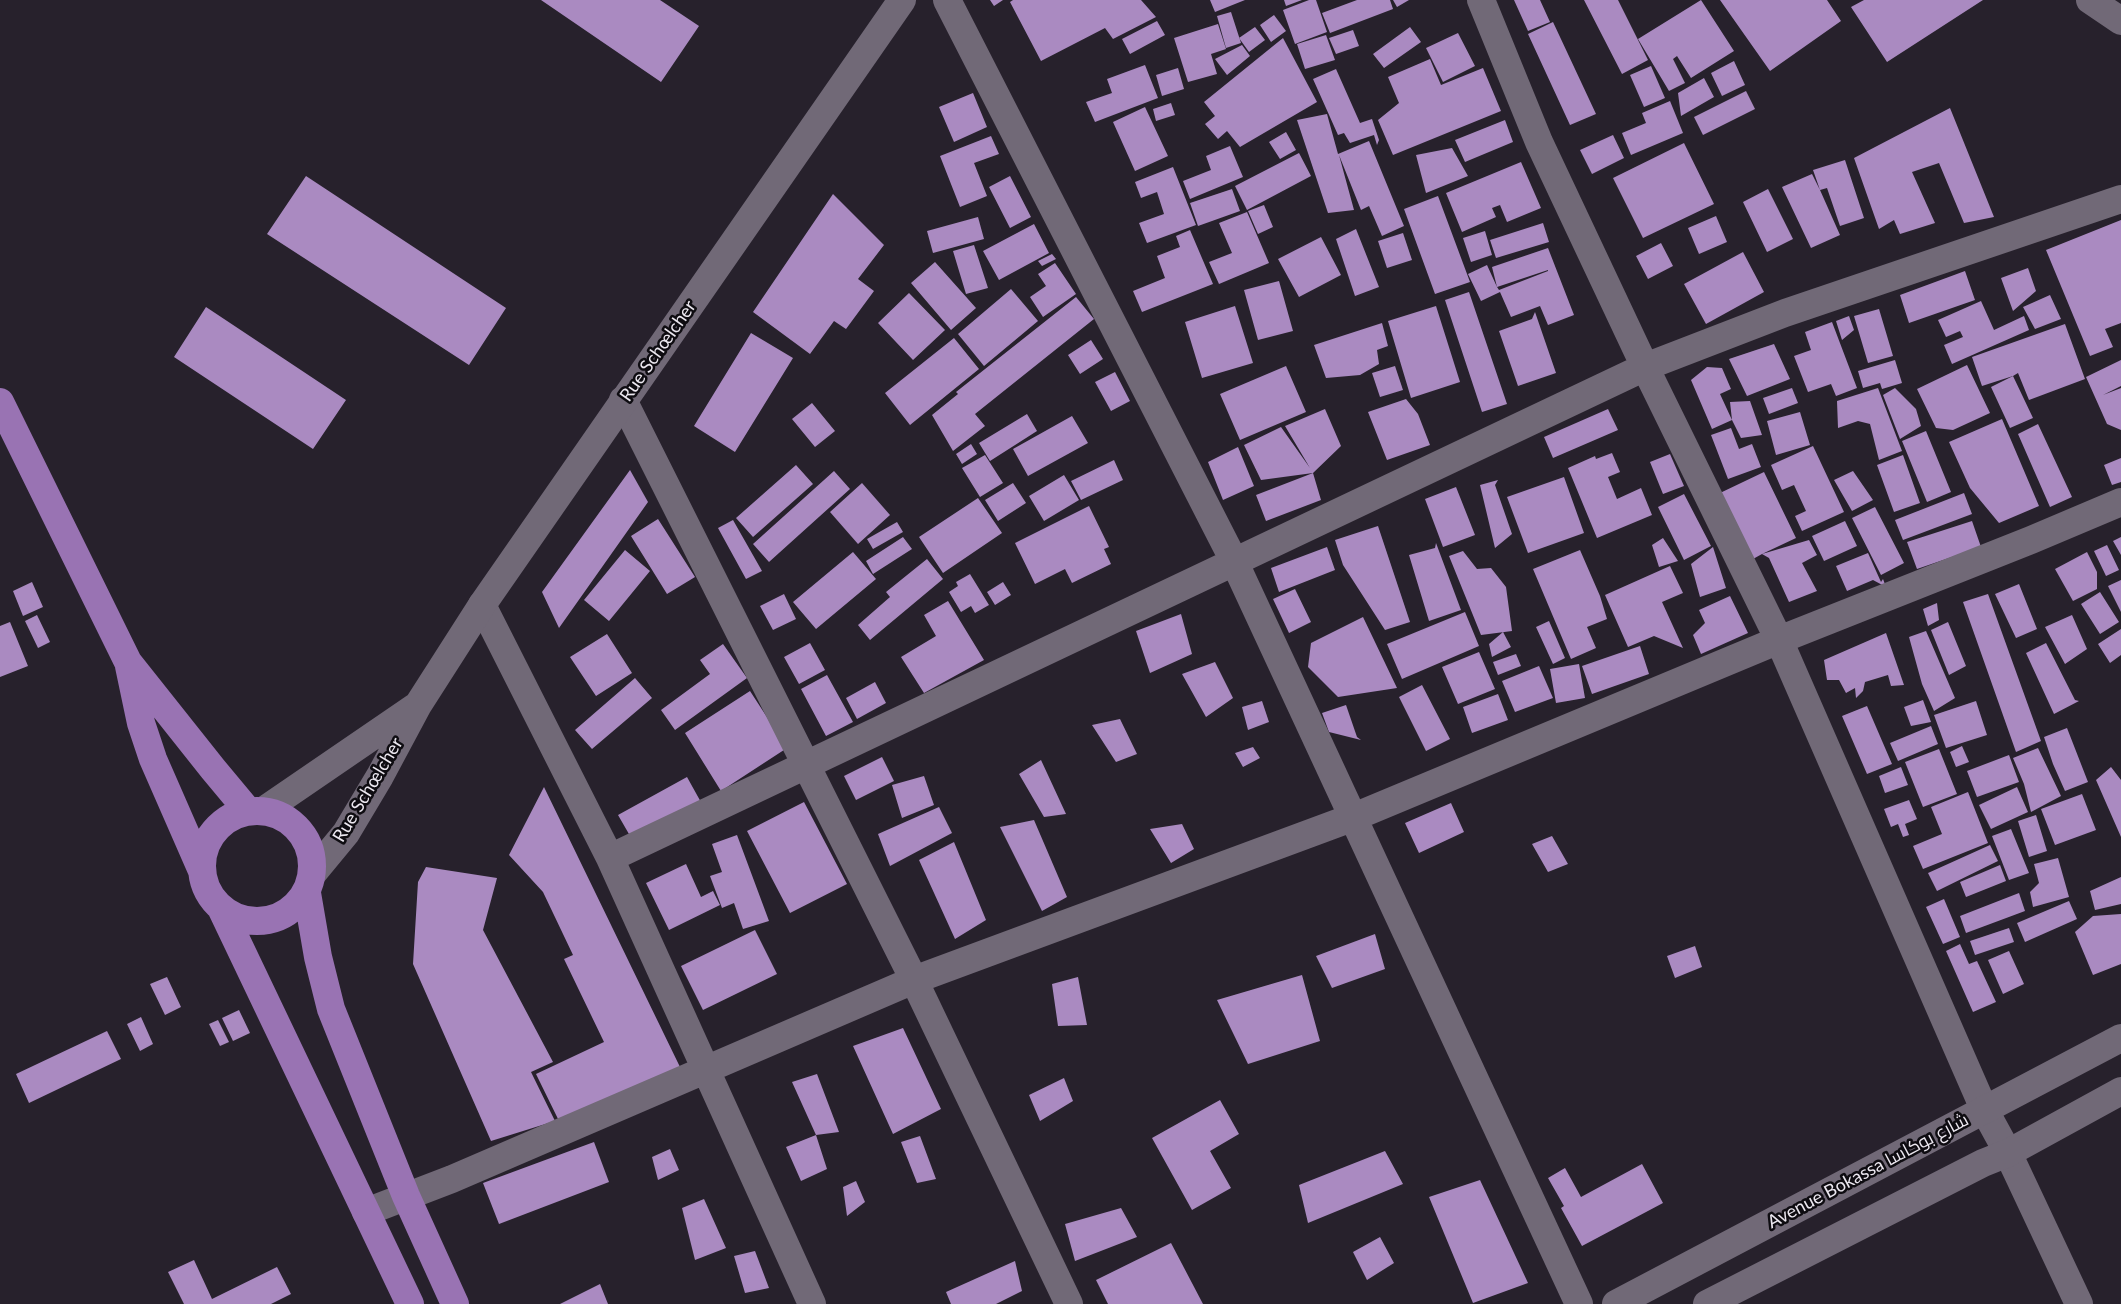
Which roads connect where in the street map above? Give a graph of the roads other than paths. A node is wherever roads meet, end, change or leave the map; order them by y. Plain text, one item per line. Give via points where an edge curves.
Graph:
1 (902, 0) edge
2 (947, 0) edge
3 (1481, 0) edge
4 (2090, 0) edge
5 (2121, 22) edge
6 (2121, 199) edge
7 (1645, 367) junction
8 (623, 400) junction
9 (0, 402) edge
10 (2121, 502) edge
11 (1234, 561) junction
12 (482, 605) junction
13 (1780, 640) junction
14 (128, 662) junction
15 (418, 705) junction
16 (806, 765) junction
17 (256, 811) junction
18 (1354, 817) junction
19 (610, 858) junction
20 (202, 871) junction
21 (310, 883) junction
22 (221, 908) junction
23 (914, 980) junction
24 (2121, 1038) edge
25 (705, 1070) junction
26 (2121, 1091) edge
27 (1984, 1110) junction
28 (2008, 1153) junction
29 (406, 1196) junction
30 (366, 1212) junction
31 (410, 1304) edge
32 (455, 1304) edge
33 (812, 1304) edge
34 (1069, 1304) edge
35 (1579, 1304) edge
36 (1616, 1304) edge
37 (1707, 1304) edge
38 (2079, 1304) edge

1 - 8 street, Rue Schœlcher
2 - 11 street
3 - 7 street via 1539,142
4 - 5 street
6 - 7 street via 1785,313
7 - 11 street
7 - 13 street
8 - 12 street, Rue Schœlcher
8 - 16 street
9 - 14 main road
10 - 13 street
11 - 16 street
11 - 18 street
12 - 15 street, Rue Schœlcher
12 - 19 street
13 - 18 street
13 - 27 street
14 - 17 main road
14 - 20 main road via 152,758
15 - 17 street, Rue Schœlcher
15 - 21 street, Rue Schœlcher via 346,833
16 - 19 street
16 - 23 street
17 - 20 main road via 229,818 213,832 204,850
17 - 21 main road via 280,815 306,839 312,855
18 - 23 street
18 - 35 street
19 - 25 street
20 - 22 main road via 208,892
21 - 22 main road via 297,906 284,916 268,921 236,918
21 - 29 main road via 318,957 331,1009
22 - 30 main road
23 - 25 street
23 - 34 street
24 - 27 street, Avenue Bokassa شارع بوكاسا
25 - 29 street
25 - 33 street
26 - 28 street
27 - 28 street
27 - 36 street, Avenue Bokassa شارع بوكاسا
28 - 37 street
28 - 38 street
29 - 30 street
29 - 32 main road
30 - 31 main road

